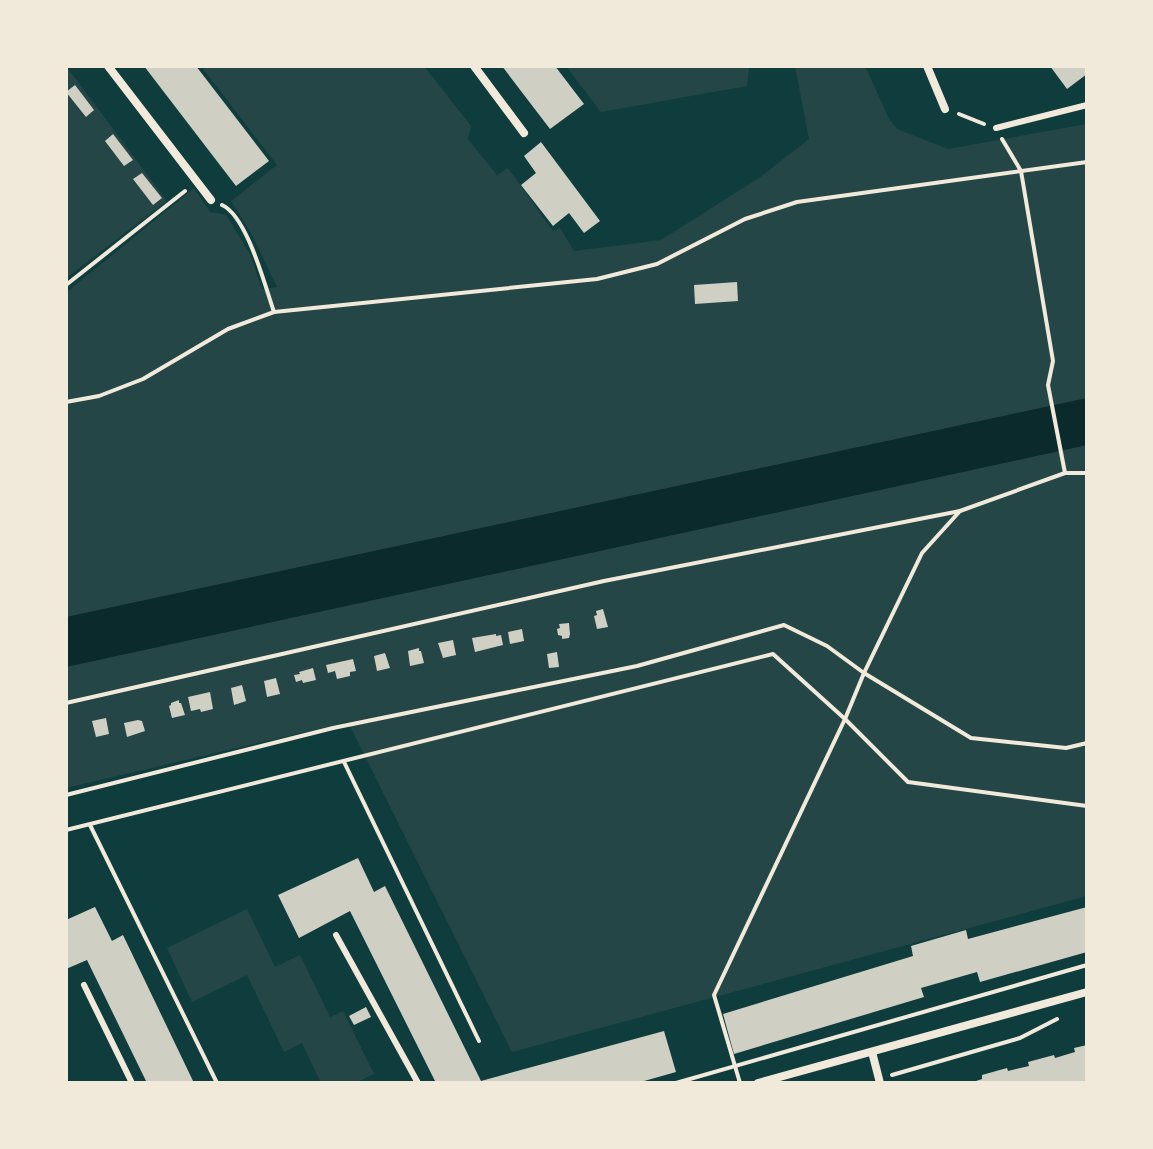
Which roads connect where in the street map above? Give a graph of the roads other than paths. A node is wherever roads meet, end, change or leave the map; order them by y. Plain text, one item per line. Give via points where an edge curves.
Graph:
1 (108, 66) edge
2 (474, 66) edge
3 (927, 66) edge
4 (1087, 105) edge
5 (945, 109) road end
6 (996, 128) road end
7 (524, 133) dead end
8 (211, 200) road end
9 (336, 935) dead end
10 (84, 985) dead end
11 (1087, 992) edge
12 (872, 1052) junction
13 (879, 1081) edge
14 (132, 1083) edge
15 (418, 1083) edge
16 (758, 1083) edge

1 - 8 street
2 - 7 street
3 - 5 street
4 - 6 lane
9 - 15 lane
10 - 14 lane
11 - 12 street
12 - 13 street
12 - 16 street

